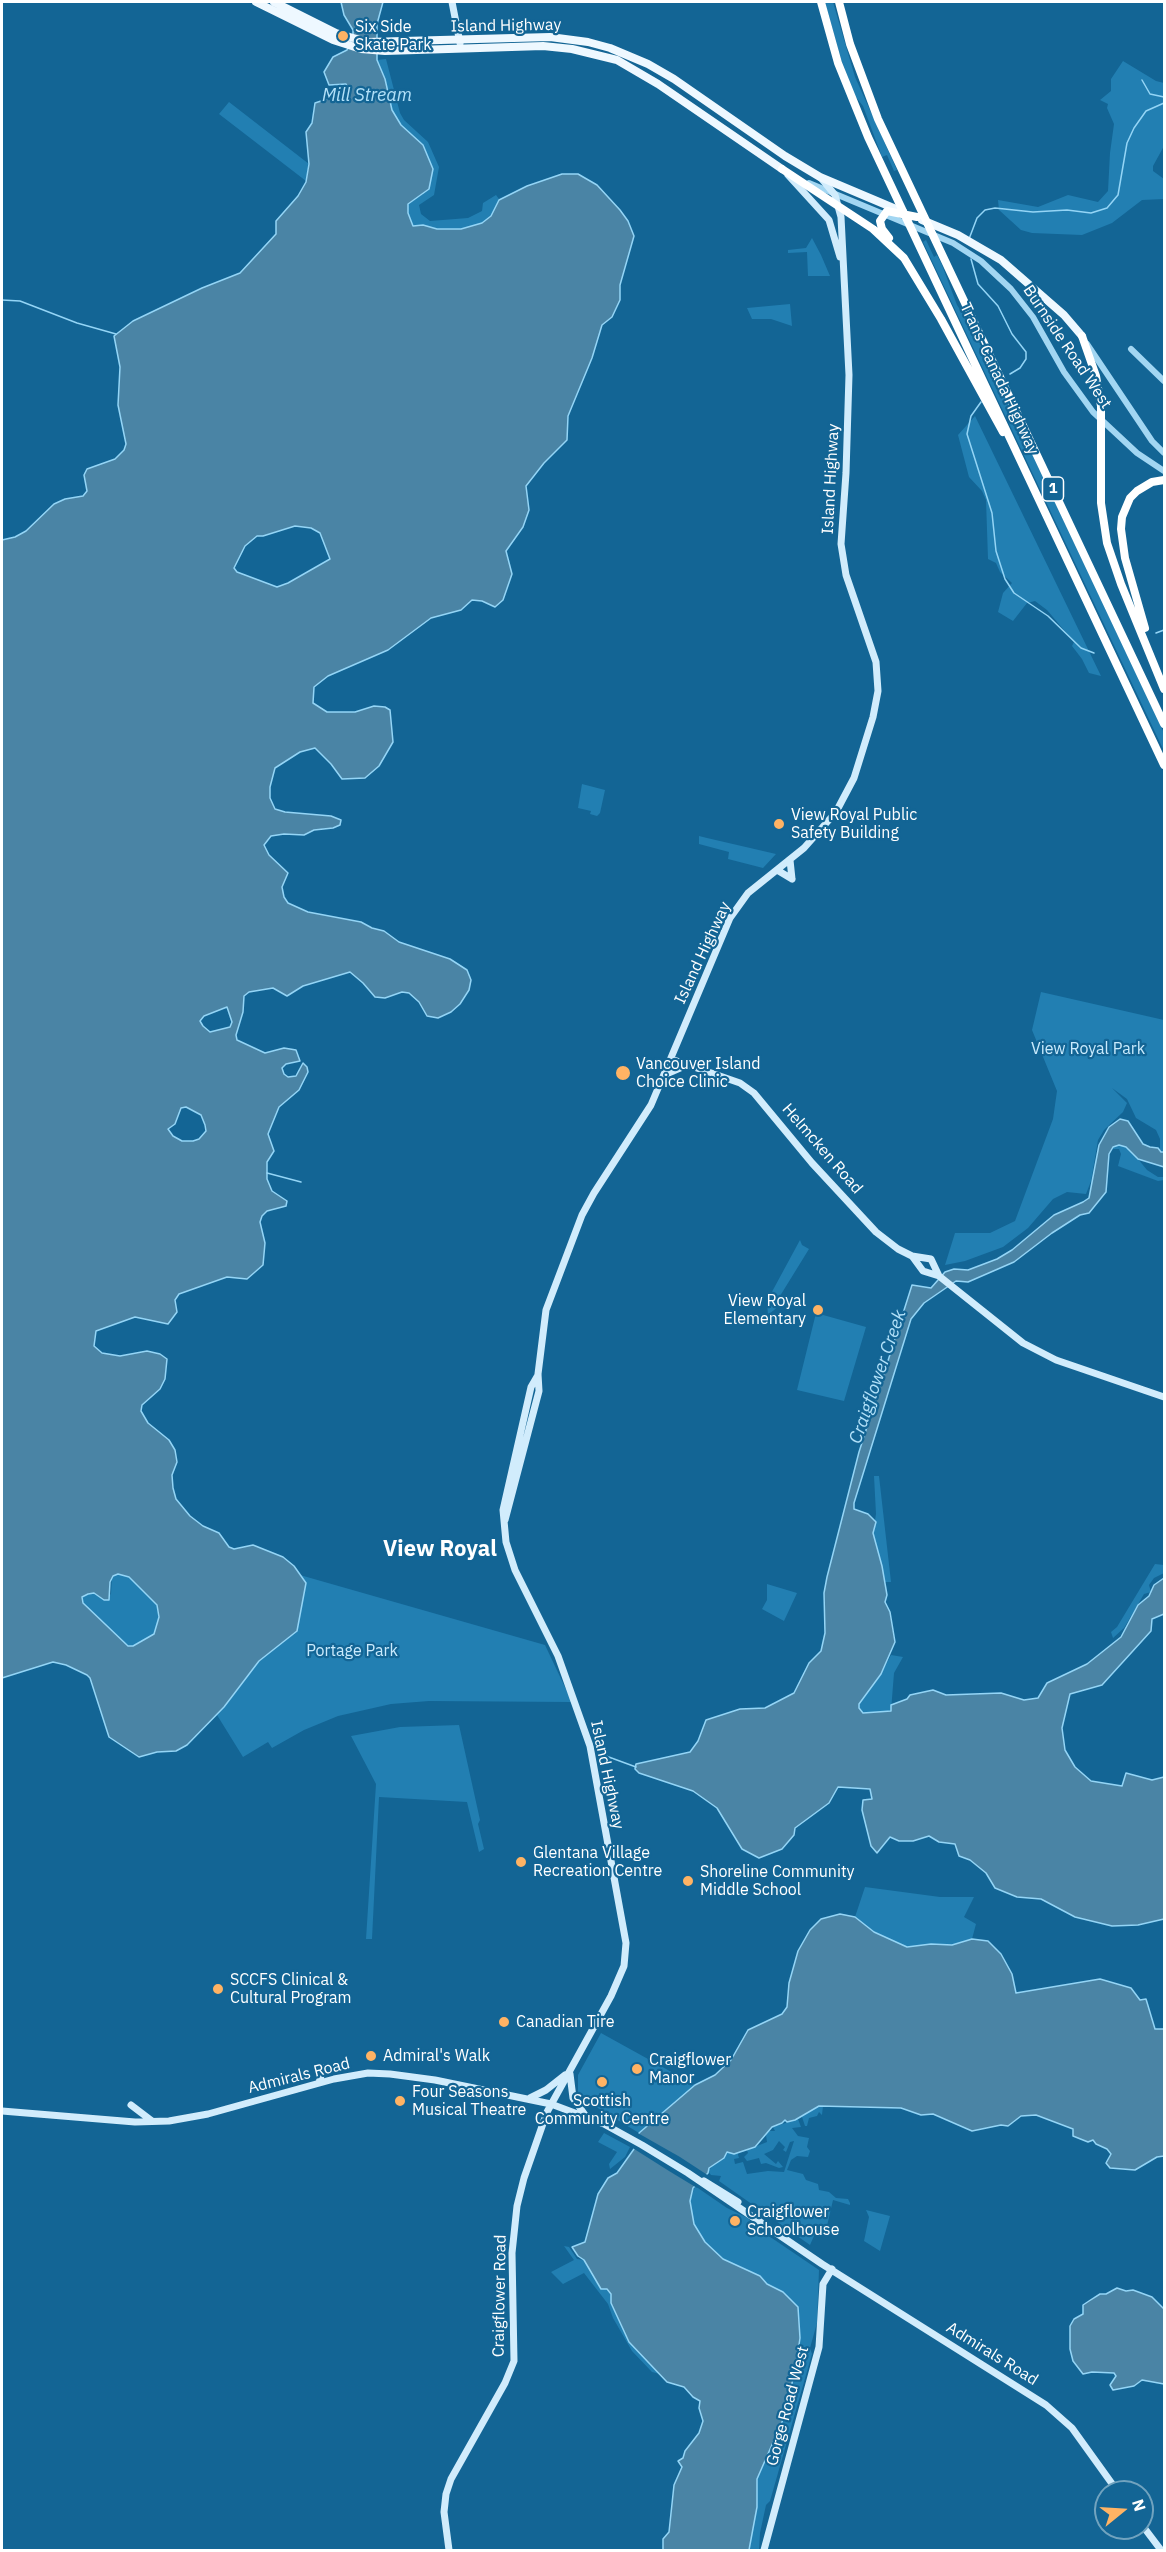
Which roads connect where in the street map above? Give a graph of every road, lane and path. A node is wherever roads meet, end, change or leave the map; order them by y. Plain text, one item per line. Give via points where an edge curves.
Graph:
1 (256, 2) edge
2 (274, 2) edge
3 (452, 2) edge
4 (821, 2) edge
5 (839, 2) edge
6 (334, 37) junction
7 (459, 40) junction
8 (392, 47) junction
9 (461, 48) junction
10 (782, 169) junction
11 (820, 177) junction
12 (835, 195) junction
13 (839, 206) junction
14 (882, 215) junction
15 (917, 217) junction
16 (904, 258) junction
17 (843, 275) junction
18 (1082, 336) junction
19 (1131, 349) dead end
20 (1164, 381) edge
21 (1164, 453) edge
22 (1164, 471) edge
23 (1028, 477) junction
24 (1164, 480) edge
25 (1160, 677) junction
26 (1164, 689) edge
27 (1164, 723) edge
28 (1164, 765) edge
29 (790, 860) junction
30 (777, 870) junction
31 (671, 1059) junction
32 (687, 1065) junction
33 (664, 1075) junction
34 (922, 1262) junction
35 (934, 1266) junction
36 (928, 1272) junction
37 (939, 1276) junction
38 (1164, 1397) edge
39 (570, 2071) junction
40 (334, 2079) junction
41 (319, 2083) junction
42 (529, 2098) junction
43 (551, 2104) junction
44 (131, 2105) dead end
45 (2, 2111) edge
46 (589, 2118) junction
47 (152, 2121) junction
48 (829, 2267) junction
49 (1109, 2480) edge
50 (449, 2550) edge
51 (764, 2550) edge

1 - 6 main road, Island Highway
2 - 6 main road, Island Highway
3 - 7 main road
4 - 23 highway, Trans-Canada Highway / 1 via 838,63 878,159
5 - 27 highway, Trans-Canada Highway / 1 via 859,70 901,168
6 - 8 main road, Island Highway via 361,49
7 - 8 main road, Island Highway
7 - 9 main road
7 - 11 main road, Island Highway via 550,37 610,48 674,79
8 - 9 main road, Island Highway
9 - 10 main road, Island Highway via 551,47 617,60
10 - 12 street, Burnside Road West
10 - 13 highway
10 - 17 main road, Island Highway via 829,220
11 - 12 main road, Island Highway
11 - 15 main road, Burnside Road West
12 - 13 main road, Island Highway
12 - 14 street, Burnside Road West
13 - 16 highway via 873,229
13 - 17 main road, Island Highway
14 - 15 highway via 887,211
14 - 16 highway via 882,229
14 - 22 street, Burnside Road West via 953,243 981,261 1033,317 1064,372 1093,412 1137,453
15 - 18 main road, Burnside Road West via 1001,260
16 - 23 highway
17 - 29 main road, Island Highway via 849,375 841,544 846,575 874,655 878,691 868,735 836,812
18 - 21 street, Burnside Road West
18 - 25 highway via 1096,376 1101,406 1101,504 1107,543
19 - 20 street
23 - 28 highway, Trans-Canada Highway / 1
24 - 25 highway via 1143,487 1130,498 1121,529 1133,590
25 - 26 highway
29 - 30 main road, Island Highway
29 - 30 main road via 792,879
30 - 31 main road, Island Highway via 748,893 730,918
31 - 32 main road, Helmcken Road
31 - 33 main road, Island Highway
32 - 33 main road
32 - 34 main road, Helmcken Road via 740,1083 754,1093 876,1232
33 - 39 main road, Island Highway via 640,1125 582,1215 546,1310 538,1374 531,1388 503,1510 509,1555 558,1656 587,1738 626,1943 624,1966 611,1996
34 - 35 main road via 931,1259
34 - 36 main road via 922,1270
35 - 36 main road
35 - 37 main road
36 - 37 main road
37 - 38 main road via 1005,1331 1041,1353
39 - 42 main road
39 - 43 main road, Island Highway
39 - 46 main road via 573,2098
40 - 41 main road, Admirals Road
40 - 41 main road via 323,2068
40 - 42 main road, Admirals Road via 390,2074
41 - 47 main road, Admirals Road via 208,2114
42 - 43 main road, Admirals Road
43 - 46 main road, Admirals Road
43 - 50 main road, Craigflower Road via 535,2142 517,2206 512,2273 514,2361 451,2479 444,2512
44 - 47 main road
45 - 47 main road, Admirals Road
46 - 48 main road, Admirals Road via 628,2136 710,2186
48 - 49 main road, Admirals Road via 1046,2405 1072,2428
48 - 51 main road, Gorge Road West via 819,2347

